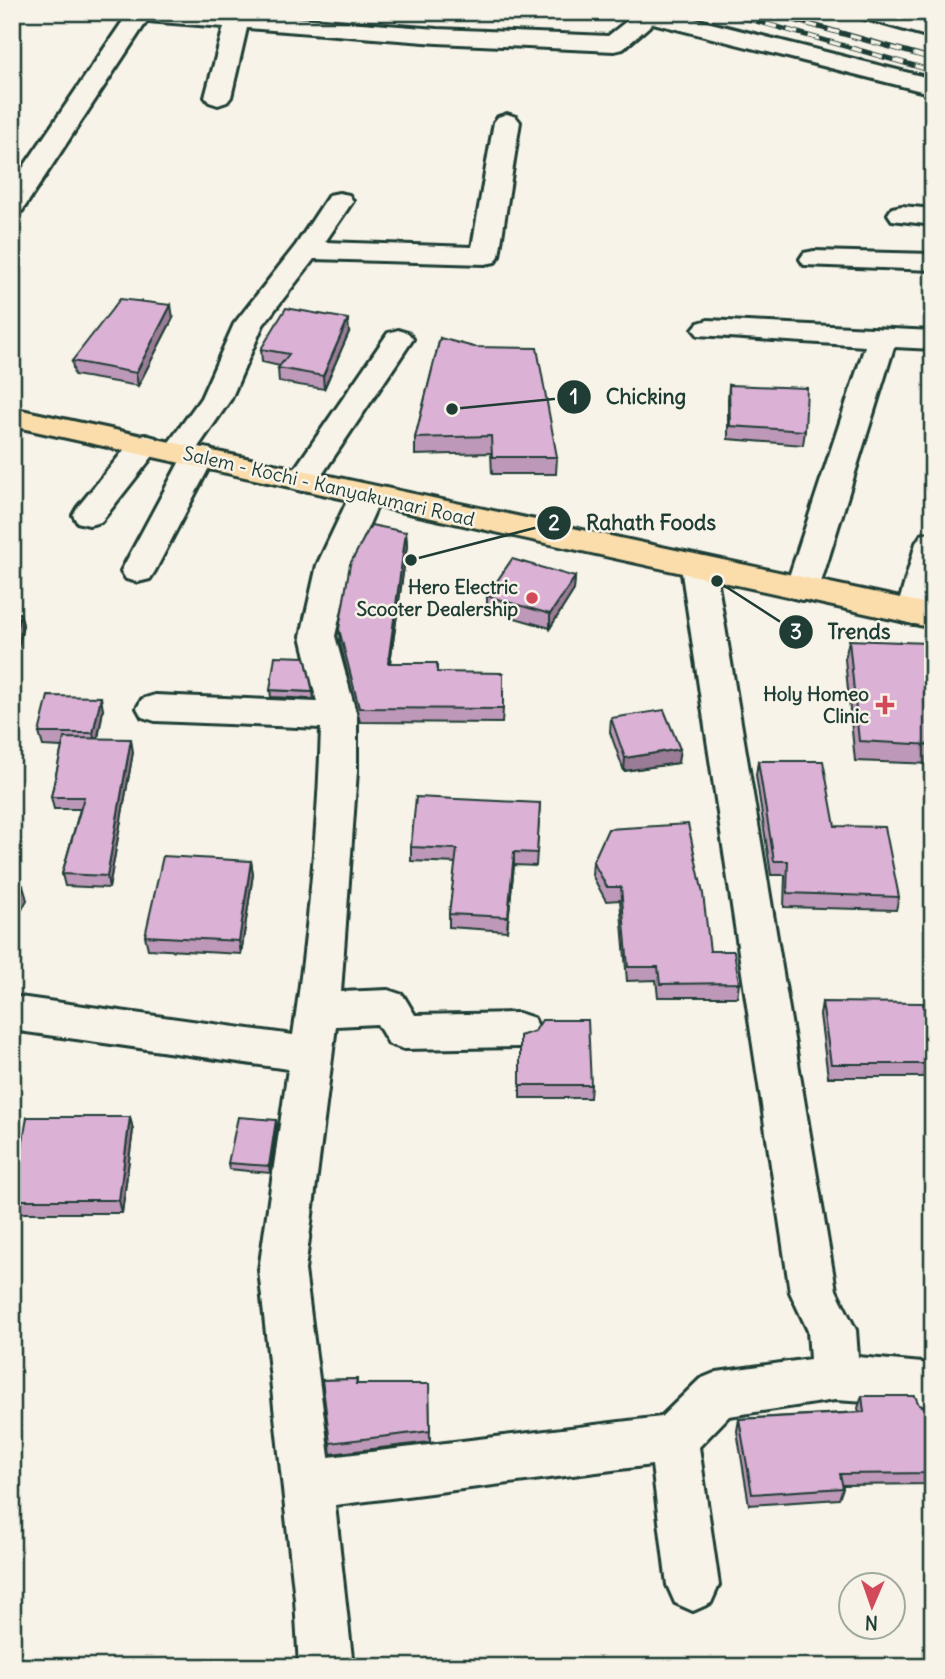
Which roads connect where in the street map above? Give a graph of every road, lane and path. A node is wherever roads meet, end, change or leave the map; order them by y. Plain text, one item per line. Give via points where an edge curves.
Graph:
1 (802, 12) edge
2 (134, 13) edge
3 (270, 18) edge
4 (237, 22) junction
5 (933, 48) edge
6 (933, 88) edge
7 (218, 97) dead end
8 (507, 122) dead end
9 (339, 201) dead end
10 (12, 205) edge
11 (902, 214) dead end
12 (933, 217) edge
13 (306, 250) junction
14 (814, 259) dead end
15 (933, 262) edge
16 (708, 329) dead end
17 (883, 336) junction
18 (398, 338) dead end
19 (933, 340) edge
20 (12, 417) edge
21 (145, 444) junction
22 (189, 454) junction
23 (302, 481) junction
24 (366, 495) junction
25 (89, 515) dead end
26 (933, 542) edge
27 (698, 566) junction
28 (138, 571) dead end
29 (802, 589) junction
30 (923, 615) edge
31 (155, 708) dead end
32 (339, 716) junction
33 (317, 1010) junction
34 (12, 1013) edge
35 (519, 1030) dead end
36 (311, 1055) junction
37 (835, 1378) junction
38 (933, 1398) edge
39 (673, 1439) junction
40 (308, 1484) junction
41 (693, 1585) dead end
42 (326, 1667) edge

1 - 5 street
2 - 4 street
2 - 10 street
3 - 4 street
3 - 6 street via 614,44 649,15
4 - 7 street
8 - 13 street via 485,256
9 - 13 street
11 - 12 street
13 - 22 street via 249,324
14 - 15 street
16 - 17 street
17 - 19 street
17 - 29 street
18 - 23 street
20 - 21 main road, Salem - Kochi - Kanyakumari Road
21 - 22 main road, Salem - Kochi - Kanyakumari Road
21 - 25 street
22 - 23 main road, Salem - Kochi - Kanyakumari Road
22 - 28 street
23 - 24 main road, Salem - Kochi - Kanyakumari Road
24 - 27 main road, Salem - Kochi - Kanyakumari Road
24 - 32 street via 334,565 318,636
26 - 30 street
27 - 29 main road, Salem - Kochi - Kanyakumari Road
27 - 37 street via 813,1292 832,1329
29 - 30 main road, Salem - Kochi - Kanyakumari Road
31 - 32 street
32 - 33 street
33 - 35 street via 388,1007 404,1031
33 - 36 street
34 - 36 street
36 - 40 street via 282,1270
37 - 38 street via 926,1384
37 - 39 street via 717,1395
39 - 40 street
39 - 41 street
40 - 42 street

